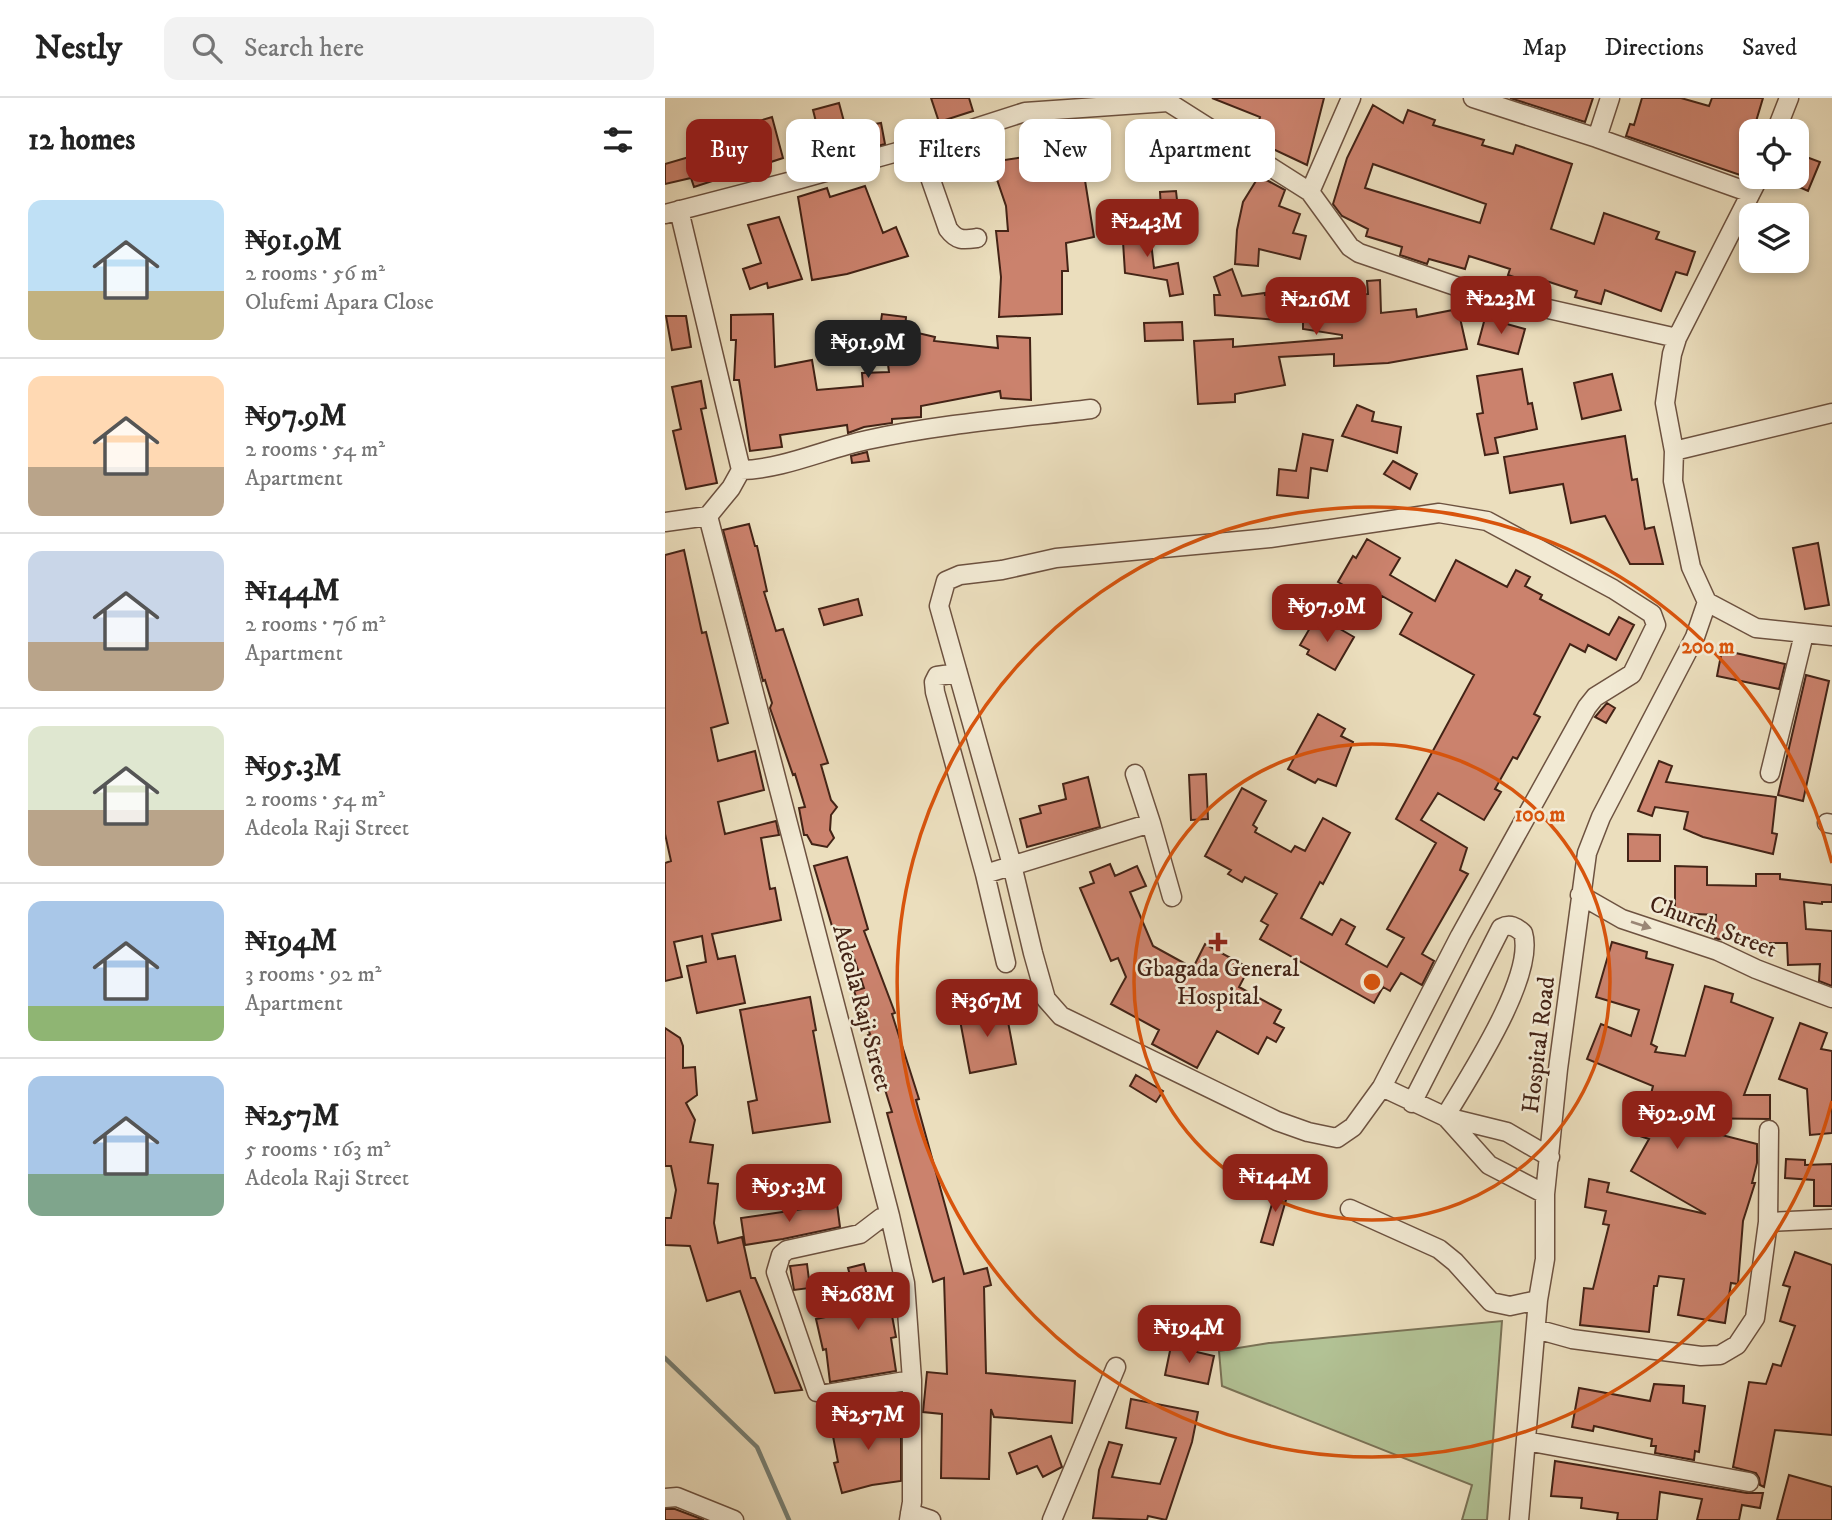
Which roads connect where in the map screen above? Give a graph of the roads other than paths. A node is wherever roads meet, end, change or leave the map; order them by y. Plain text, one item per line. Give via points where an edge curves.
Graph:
1 (1351, 98) edge
2 (1473, 98) edge
3 (1610, 98) edge
4 (1789, 98) edge
5 (1168, 100) edge
6 (1024, 105) edge
7 (987, 119) edge
8 (1781, 119) edge
9 (1597, 138) junction
10 (894, 152) edge
11 (1739, 180) edge
12 (932, 182) edge
13 (1753, 189) edge
14 (1310, 192) junction
15 (672, 212) edge
16 (977, 238) dead end
17 (1677, 338) junction
18 (1091, 409) dead end
19 (1832, 413) edge
20 (1674, 451) junction
21 (741, 470) junction
22 (708, 516) junction
23 (665, 522) edge
24 (1707, 602) junction
25 (1804, 634) junction
26 (1832, 636) edge
27 (958, 673) junction
28 (1770, 773) dead end
29 (1135, 774) dead end
30 (1151, 823) junction
31 (1012, 865) junction
32 (985, 874) junction
33 (1580, 895) junction
34 (1172, 897) dead end
35 (1006, 963) dead end
36 (1832, 998) edge
37 (1382, 1087) junction
38 (1412, 1103) junction
39 (1446, 1117) junction
40 (1769, 1130) dead end
41 (1550, 1157) junction
42 (1545, 1194) junction
43 (1350, 1209) dead end
44 (890, 1216) junction
45 (1832, 1219) edge
46 (1768, 1222) junction
47 (1538, 1300) junction
48 (1536, 1329) junction
49 (1116, 1367) dead end
50 (912, 1380) junction
51 (1526, 1441) junction
52 (1749, 1482) dead end
53 (665, 1498) edge
54 (909, 1517) edge
55 (734, 1520) edge
56 (931, 1520) edge
57 (1052, 1520) edge
58 (1519, 1520) edge

1 - 14 street
2 - 9 street
3 - 9 street
4 - 8 street
5 - 6 street
5 - 14 street
6 - 7 street
9 - 11 street
10 - 15 street
12 - 16 street via 954,237 962,241
13 - 17 street
14 - 17 street via 1359,253 1473,292
15 - 21 street
17 - 20 street via 1665,403
18 - 21 street via 866,440
19 - 20 street
20 - 24 street via 1673,481 1691,567
21 - 22 street
22 - 23 street
22 - 44 street, Adeola Raji Street
24 - 25 street via 1756,628
24 - 33 street, Hospital Road via 1695,637 1601,817 1587,853
25 - 26 street
25 - 28 street
27 - 31 street
27 - 32 street via 937,676 935,692
27 - 37 street via 939,606 946,581 960,575 1056,558 1270,538 1439,513 1487,521 1652,614 1656,625 1632,674 1587,707
29 - 30 street
30 - 31 street
30 - 34 street
31 - 32 street
31 - 37 street via 1046,999 1061,1016 1308,1132 1336,1138 1353,1126
32 - 35 street
33 -> 36 street, Church Street via 1622,919 1718,951
33 - 41 street, Hospital Road
37 - 38 street
38 - 39 street
38 - 39 street via 1501,928 1513,926 1524,933 1525,945 1510,1006
39 - 41 street via 1507,1132
39 - 42 street via 1489,1165
40 - 46 street
41 - 42 street, Hospital Road
42 - 47 street, Hospital Road via 1545,1259
43 - 47 street via 1439,1249 1492,1302 1510,1307
44 - 50 street, Adeola Raji Street via 905,1283
44 - 50 street via 860,1234 787,1250 776,1272 817,1392
45 - 46 street
46 - 48 street via 1755,1318 1737,1345 1720,1355 1572,1339
47 - 48 street, Hospital Road
48 - 51 street, Hospital Road
49 - 57 street
50 - 54 street, Adeola Raji Street
51 - 52 street
51 - 58 street, Hospital Road
53 - 55 street via 677,1497
54 - 56 street

